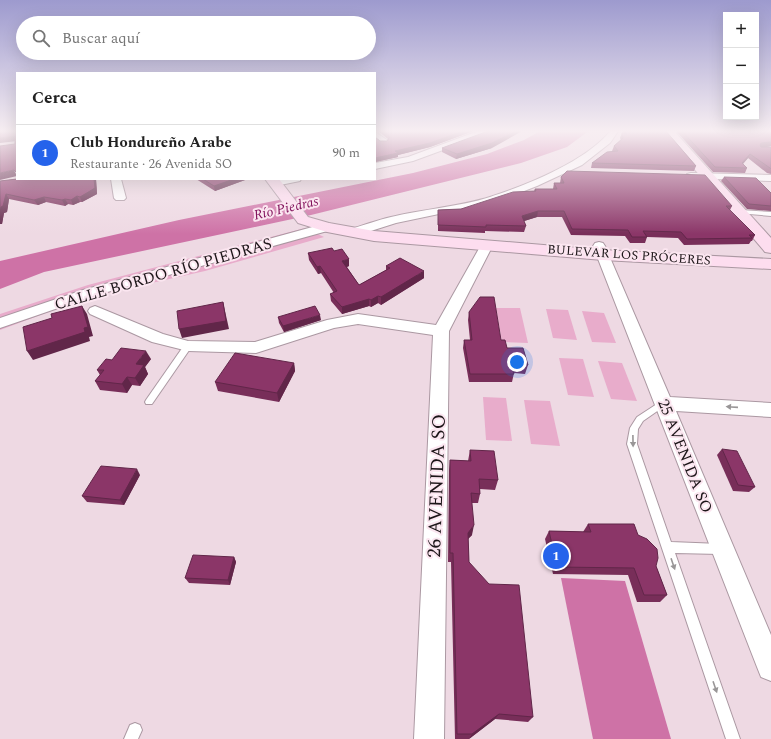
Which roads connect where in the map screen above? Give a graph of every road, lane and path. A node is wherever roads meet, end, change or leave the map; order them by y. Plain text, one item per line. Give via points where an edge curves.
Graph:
1 (576, 164) edge
2 (698, 164) edge
3 (563, 172) junction
4 (586, 172) edge
5 (678, 175) edge
6 (709, 176) junction
7 (771, 178) edge
8 (116, 180) edge
9 (285, 180) edge
10 (274, 181) edge
11 (120, 198) dead end
12 (740, 212) junction
13 (771, 214) edge
14 (327, 227) junction
15 (355, 232) junction
16 (487, 245) junction
17 (771, 248) edge
18 (601, 250) junction
19 (771, 253) edge
20 (771, 264) edge
21 (95, 311) dead end
22 (0, 323) edge
23 (441, 331) junction
24 (188, 346) junction
25 (148, 402) dead end
26 (663, 403) junction
27 (771, 410) edge
28 (668, 547) junction
29 (723, 549) junction
30 (771, 667) edge
31 (429, 739) edge
32 (733, 739) edge

1 - 3 street
2 - 6 street
3 - 4 street
3 - 15 street via 492,200 393,220
5 - 6 street
6 - 7 street
6 - 12 street
8 - 11 street
9 - 10 street
10 - 14 street, BULEVAR LOS PRÓCERES via 303,220
12 - 13 lane
12 - 17 street
14 - 15 street, BULEVAR LOS PRÓCERES
14 - 22 street, CALLE BORDO RÍO PIEDRAS via 88,293
15 - 16 street, BULEVAR LOS PRÓCERES via 374,236
16 - 18 street, BULEVAR LOS PRÓCERES
16 - 23 street, 26 AVENIDA SO
18 - 19 street, BULEVAR LOS PRÓCERES
18 - 20 street, BULEVAR LOS PRÓCERES
18 - 26 street, 25 AVENIDA SO
21 - 24 street via 158,338
23 - 24 street via 358,319 332,323 256,348
23 - 31 street, 26 AVENIDA SO
24 - 25 lane
27 -> 26 street
26 -> 28 lane via 640,419 634,428 632,444
26 - 29 street, 25 AVENIDA SO
28 - 29 lane
28 -> 32 lane
29 - 30 street, 25 AVENIDA SO

